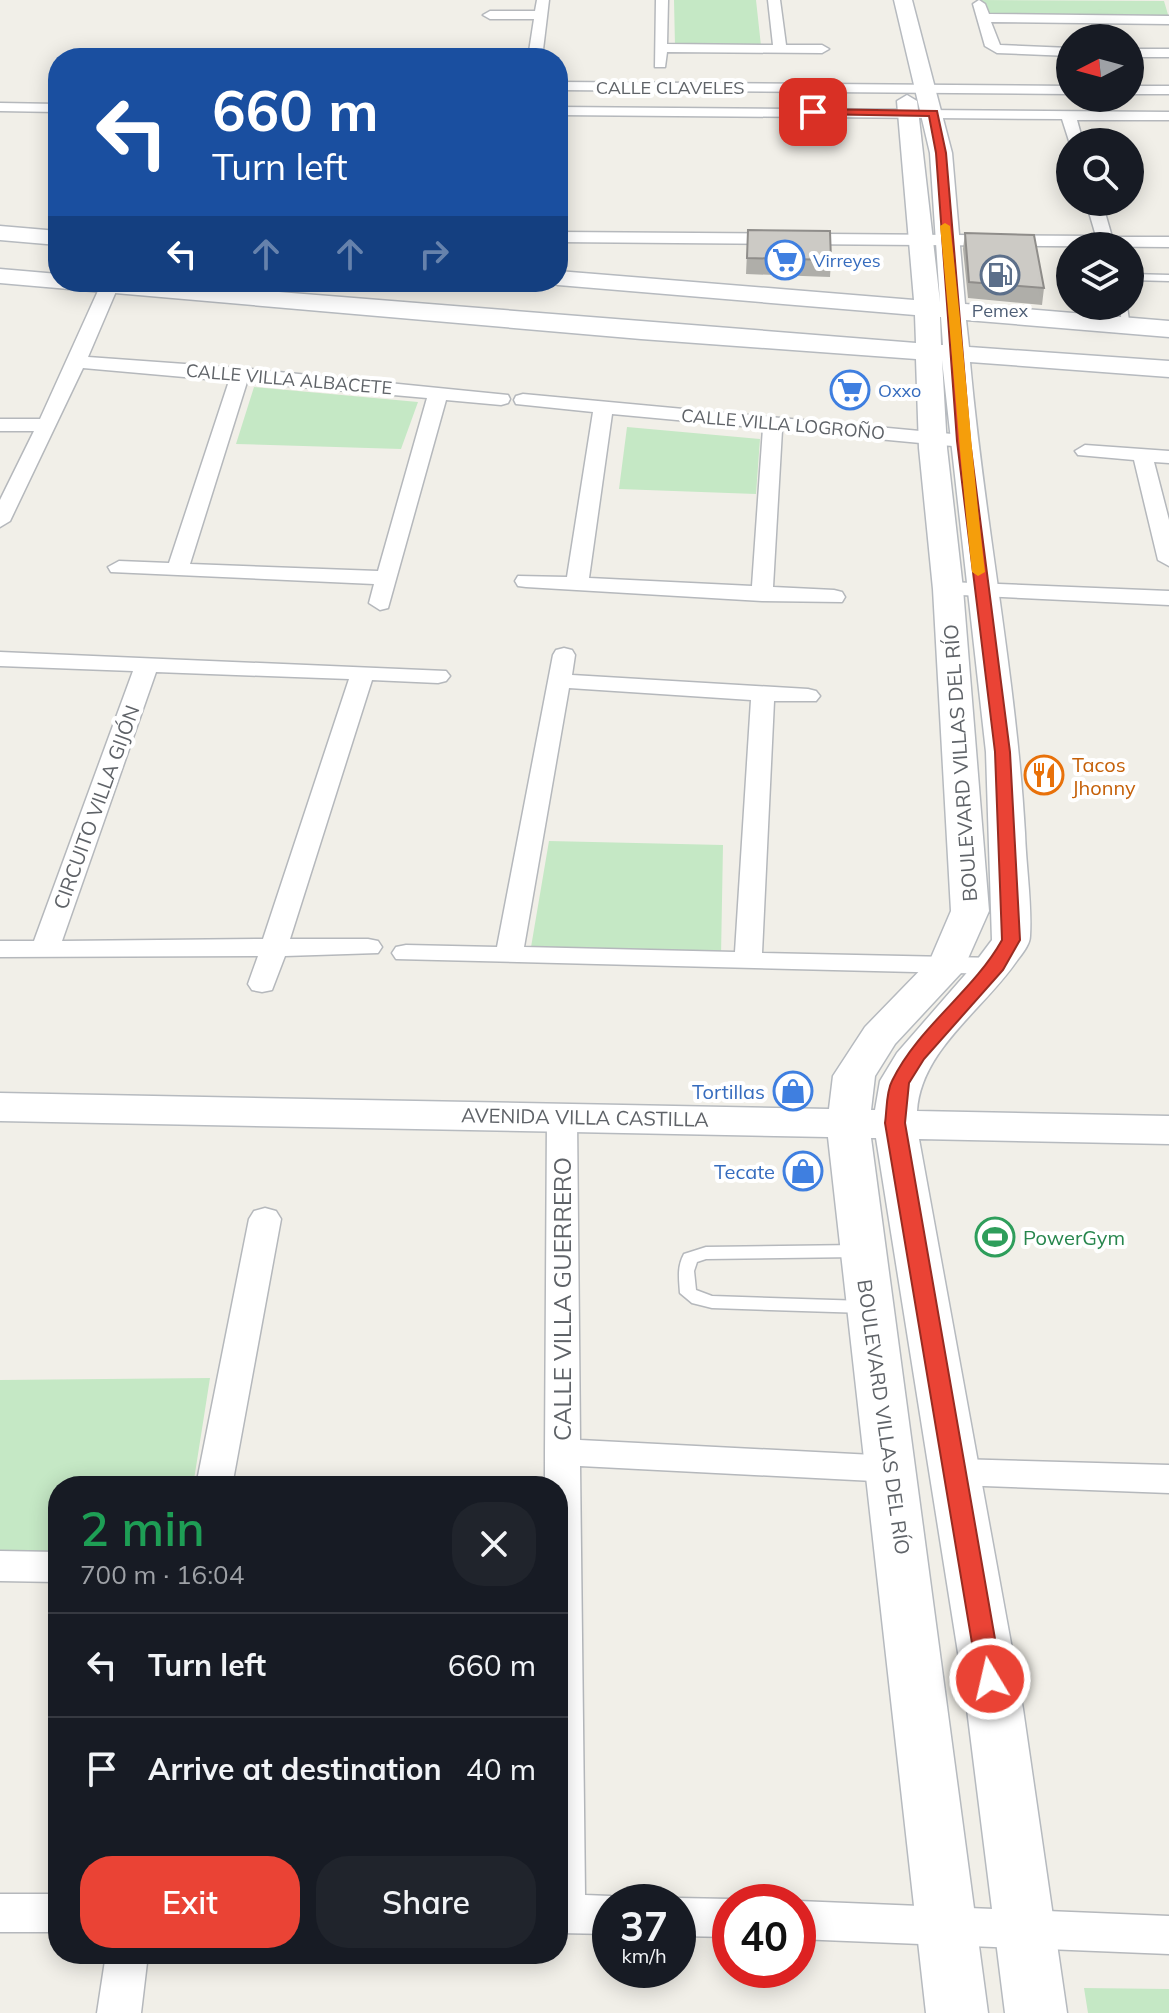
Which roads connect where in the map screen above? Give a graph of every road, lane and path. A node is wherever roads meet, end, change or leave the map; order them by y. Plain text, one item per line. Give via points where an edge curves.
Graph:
1 (543, 0) edge
2 (662, 0) edge
3 (774, 0) edge
4 (883, 0) edge
5 (903, 0) edge
6 (978, 0) edge
7 (490, 15) dead end
8 (541, 15) junction
9 (984, 18) junction
10 (1169, 20) edge
11 (536, 48) edge
12 (661, 48) junction
13 (780, 49) junction
14 (822, 49) dead end
15 (1056, 52) edge
16 (1144, 53) edge
17 (1169, 53) edge
18 (660, 64) dead end
19 (568, 86) edge
20 (1144, 90) edge
21 (1169, 90) edge
22 (1056, 91) edge
23 (918, 101) junction
24 (0, 107) edge
25 (48, 108) edge
26 (568, 111) edge
27 (1068, 114) junction
28 (1169, 116) edge
29 (1072, 128) edge
30 (0, 233) edge
31 (48, 237) edge
32 (568, 237) edge
33 (932, 240) junction
34 (1056, 241) edge
35 (1144, 242) edge
36 (1169, 242) edge
37 (0, 276) edge
38 (1144, 277) edge
39 (1169, 278) edge
40 (568, 279) edge
41 (48, 280) edge
42 (107, 292) edge
43 (208, 292) edge
44 (941, 311) junction
45 (1056, 314) edge
46 (1139, 320) edge
47 (1169, 329) edge
48 (942, 352) junction
49 (77, 362) junction
50 (1169, 369) edge
51 (240, 374) junction
52 (438, 393) junction
53 (501, 399) dead end
54 (523, 400) dead end
55 (603, 408) junction
56 (0, 425) edge
57 (45, 425) junction
58 (772, 427) junction
59 (948, 444) junction
60 (1085, 451) dead end
61 (1142, 455) junction
62 (1169, 457) edge
63 (0, 521) edge
64 (1169, 560) edge
65 (119, 567) dead end
66 (178, 569) junction
67 (387, 578) junction
68 (526, 581) dead end
69 (577, 584) junction
70 (964, 590) junction
71 (762, 594) junction
72 (834, 597) dead end
73 (1169, 598) edge
74 (380, 603) dead end
75 (564, 655) dead end
76 (0, 659) edge
77 (147, 664) junction
78 (363, 673) junction
79 (438, 676) dead end
80 (561, 681) junction
81 (763, 693) junction
82 (808, 696) dead end
83 (368, 947) dead end
84 (274, 948) junction
85 (0, 949) edge
86 (45, 949) junction
87 (406, 953) dead end
88 (509, 955) junction
89 (748, 960) junction
90 (948, 964) junction
91 (997, 966) junction
92 (262, 984) dead end
93 (0, 1107) edge
94 (562, 1117) junction
95 (848, 1122) junction
96 (895, 1123) junction
97 (1169, 1130) edge
98 (265, 1219) dead end
99 (862, 1251) junction
100 (870, 1307) junction
101 (562, 1452) junction
102 (893, 1469) junction
103 (956, 1472) junction
104 (216, 1476) edge
105 (562, 1476) edge
106 (1169, 1479) edge
107 (0, 1566) edge
108 (48, 1567) edge
109 (0, 1913) edge
110 (48, 1913) edge
111 (568, 1914) edge
112 (592, 1915) edge
113 (816, 1920) edge
114 (946, 1924) junction
115 (1023, 1928) junction
116 (1169, 1935) edge
117 (126, 1964) edge
118 (119, 2013) edge
119 (957, 2013) edge
120 (1036, 2013) edge

1 - 8 street
2 - 12 street
3 - 13 street
4 - 23 street, BOULEVARD VILLAS DEL RÍO
5 - 23 street, BOULEVARD VILLAS DEL RÍO
6 - 9 street
7 - 8 street
8 - 11 street
9 - 10 street
9 - 15 street via 992,46 1010,52
12 - 13 street
12 - 18 street
13 - 14 street
16 - 17 street
19 - 23 street, CALLE CLAVELES
20 - 21 street
22 - 23 street, CALLE CLAVELES
23 - 26 street
23 - 27 street
23 - 33 street, BOULEVARD VILLAS DEL RÍO via 941,153
24 - 25 street
27 - 28 street
27 - 29 street
30 - 31 street
32 - 33 street
33 - 34 street
33 - 44 street, BOULEVARD VILLAS DEL RÍO
35 - 36 street
37 - 41 street
38 - 39 lane
40 - 44 street
42 - 49 street
43 - 48 street
44 - 45 street
44 - 48 street, BOULEVARD VILLAS DEL RÍO
46 - 47 street
48 - 50 street
48 - 59 street, BOULEVARD VILLAS DEL RÍO
49 - 51 street, CALLE VILLA ALBACETE
49 - 57 street
51 - 52 street, CALLE VILLA ALBACETE
51 - 66 street
52 - 53 street, CALLE VILLA ALBACETE
52 - 67 street
54 - 55 street
55 - 58 street, CALLE VILLA LOGROÑO
55 - 69 street
56 - 57 street
57 - 63 street
58 - 59 street, CALLE VILLA LOGROÑO
58 - 71 street
59 - 70 street, BOULEVARD VILLAS DEL RÍO
60 - 61 street
61 - 62 street
61 - 64 street
65 - 66 street
66 - 67 street
67 - 74 street
68 - 69 street
69 - 71 street
70 - 73 street
70 - 90 street, BOULEVARD VILLAS DEL RÍO via 970,911
70 - 91 street, BOULEVARD VILLAS DEL RÍO via 1003,752 1011,940
71 - 72 street
75 - 80 street
76 - 77 street
77 - 78 street
77 - 86 street, CIRCUITO VILLA GIJÓN
78 - 79 street
78 - 84 street
80 - 81 street
80 - 88 street
81 - 82 street
81 - 89 street
83 - 84 street
84 - 86 street
84 - 92 street
85 - 86 street
87 - 88 street
88 - 89 street
89 - 90 street
90 - 91 street
90 - 95 street, BOULEVARD VILLAS DEL RÍO via 879,1036 854,1076
91 - 96 street, BOULEVARD VILLAS DEL RÍO via 917,1056 900,1083
93 - 94 street, AVENIDA VILLA CASTILLA
94 - 95 street, AVENIDA VILLA CASTILLA
94 - 101 street, CALLE VILLA GUERRERO
95 - 96 street, AVENIDA VILLA CASTILLA
95 - 99 street, BOULEVARD VILLAS DEL RÍO
96 - 97 street, AVENIDA VILLA CASTILLA
96 - 103 street, BOULEVARD VILLAS DEL RÍO
98 - 104 street
99 - 100 street, BOULEVARD VILLAS DEL RÍO
99 - 100 lane via 706,1253 690,1258 688,1293 712,1302
100 - 102 street, BOULEVARD VILLAS DEL RÍO
101 - 102 street
101 - 105 street, CALLE VILLA GUERRERO
102 - 114 street, BOULEVARD VILLAS DEL RÍO
103 - 106 street
103 - 115 street, BOULEVARD VILLAS DEL RÍO via 995,1709
107 - 108 street
109 - 110 street
111 - 112 street
113 - 114 street
114 - 115 street
114 - 119 street, BOULEVARD VILLAS DEL RÍO
115 - 116 street
115 - 120 street, BOULEVARD VILLAS DEL RÍO
117 - 118 street

